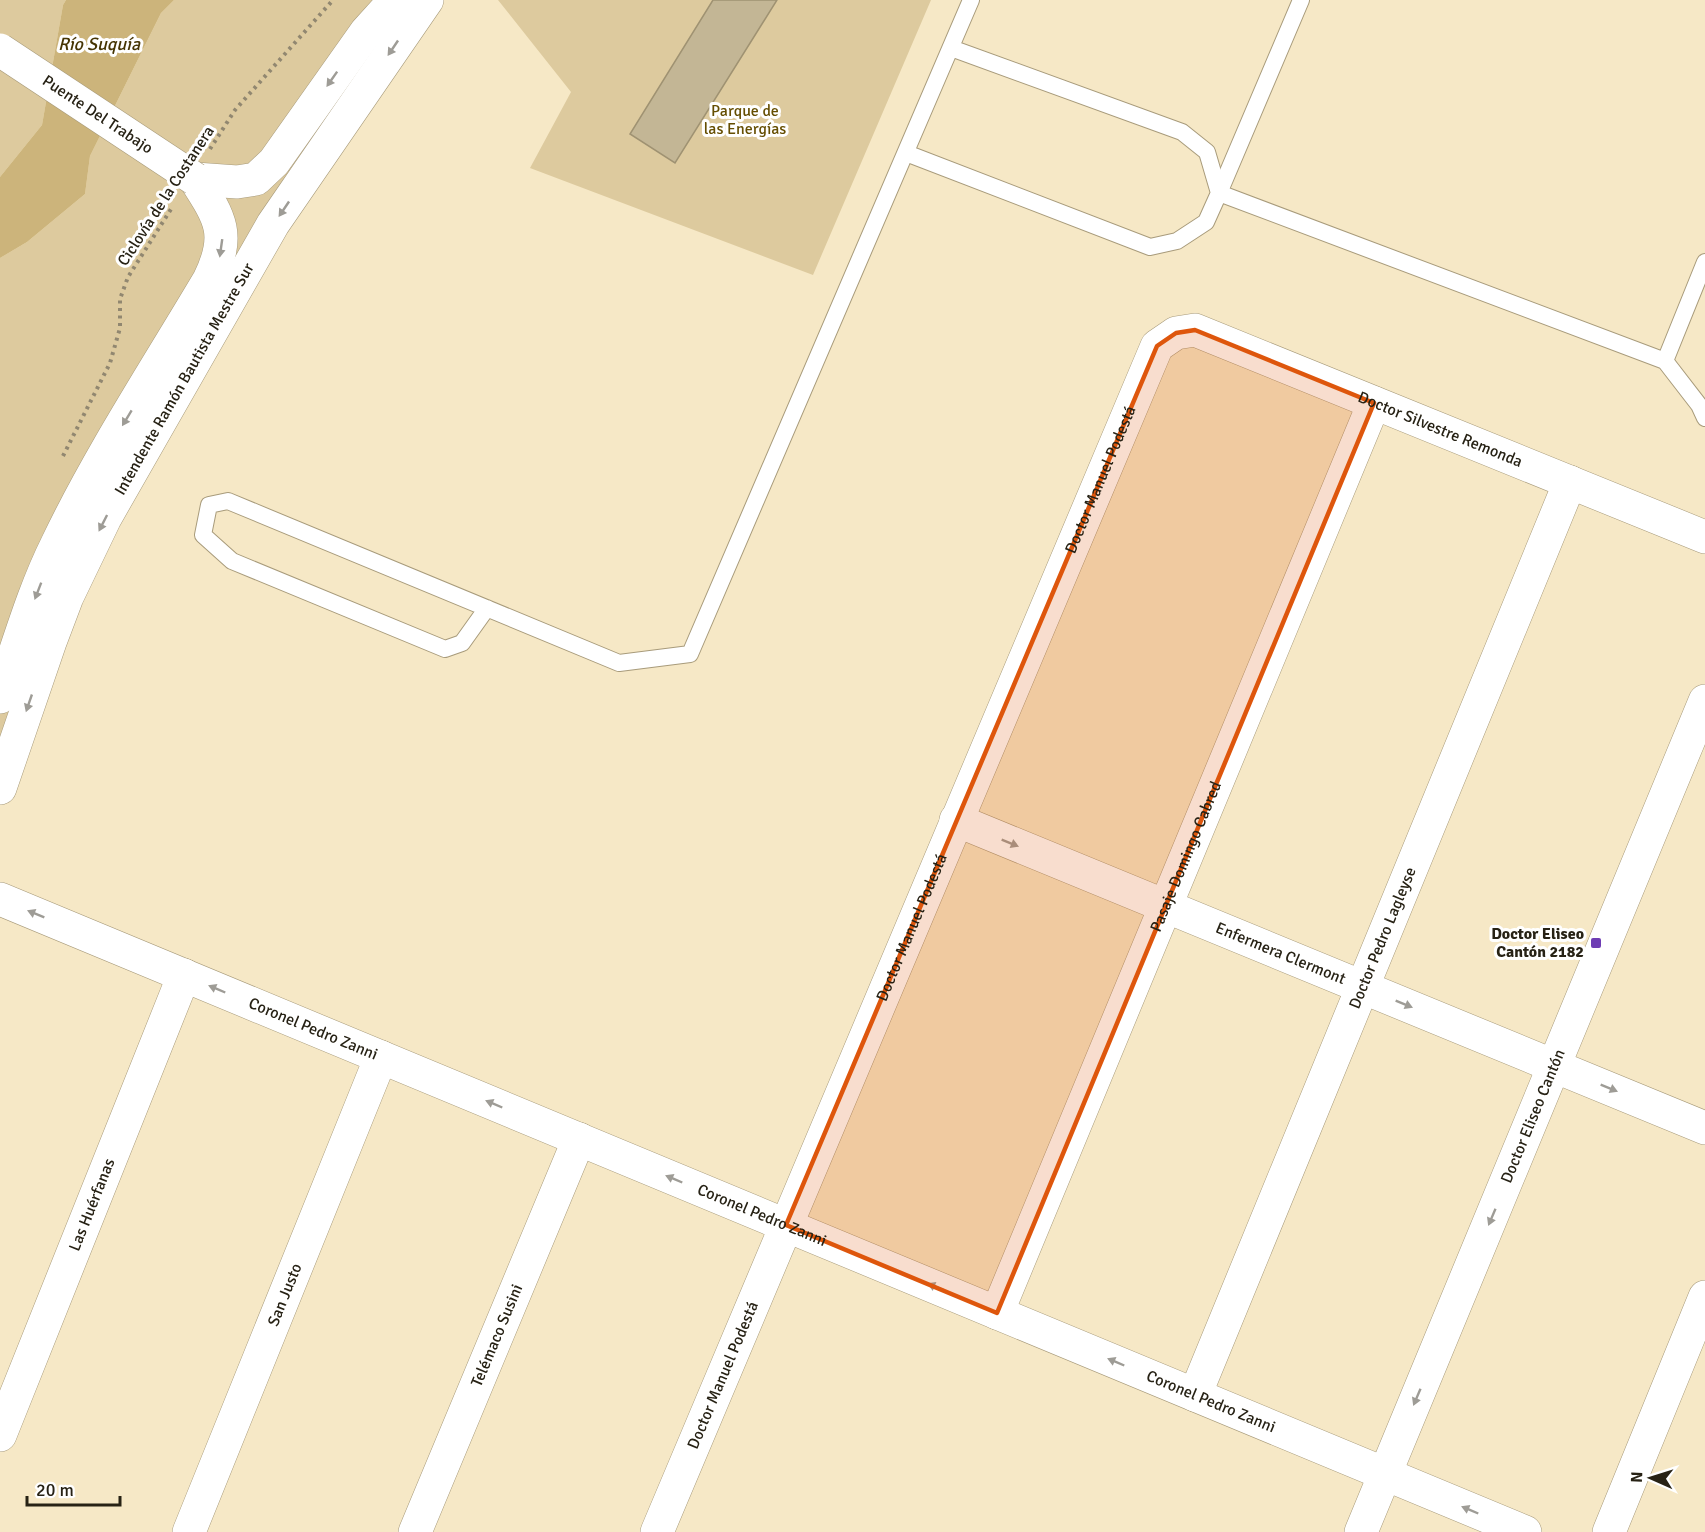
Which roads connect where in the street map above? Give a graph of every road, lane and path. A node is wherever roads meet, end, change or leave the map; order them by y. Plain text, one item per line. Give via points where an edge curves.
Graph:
1 (333, 0) edge
2 (395, 0) edge
3 (427, 0) edge
4 (971, 0) edge
5 (1301, 0) edge
6 (951, 48) junction
7 (0, 50) edge
8 (906, 153) junction
9 (199, 181) junction
10 (1219, 193) junction
11 (1705, 262) edge
12 (1176, 333) joint
13 (1665, 361) junction
14 (1374, 403) junction
15 (1703, 404) edge
16 (62, 459) dead end
17 (1570, 482) junction
18 (1705, 537) edge
19 (487, 608) junction
20 (0, 697) edge
21 (1705, 701) edge
22 (0, 788) edge
23 (956, 820) junction
24 (0, 899) edge
25 (1166, 906) junction
26 (184, 975) junction
27 (1362, 987) junction
28 (381, 1057) junction
29 (1555, 1066) junction
30 (1705, 1128) edge
31 (579, 1139) junction
32 (786, 1225) junction
33 (1705, 1297) edge
34 (997, 1313) junction
35 (1195, 1395) junction
36 (0, 1435) edge
37 (1385, 1474) junction
38 (189, 1532) edge
39 (415, 1532) edge
40 (657, 1532) edge
41 (1361, 1532) edge
42 (1525, 1532) edge
43 (1609, 1532) edge

1 - 9 path, Ciclovía de la Costanera via 235,110
2 -> 9 street via 366,32 274,162 256,179
3 -> 22 street, Intendente Ramón Bautista Mestre Sur via 273,224 105,518 59,619
4 - 6 lane
5 - 10 lane
6 - 8 lane
6 - 10 lane via 1182,132 1207,152
7 - 9 street, Puente Del Trabajo, bridge
8 - 10 lane via 1150,246 1177,241 1206,222
8 - 19 lane via 690,654 619,663
9 - 16 path, Ciclovía de la Costanera via 128,277 120,299 120,327 110,363
9 -> 20 street via 222,235 219,259 56,545
10 - 13 lane
11 - 13 lane
12 - 14 street, Doctor Silvestre Remonda via 1195,330
12 - 23 street, Doctor Manuel Podestá via 1157,346
13 - 15 lane
14 - 17 street, Doctor Silvestre Remonda
14 - 25 street, Pasaje Domingo Cabred
17 - 18 street, Doctor Silvestre Remonda
17 - 27 street, Doctor Pedro Lagleyse
19 - 19 lane via 228,501 209,505 203,535 232,561 445,649 462,643
21 - 29 street, Doctor Eliseo Cantón
23 -> 25 street, Enfermera Clermont
23 - 32 street, Doctor Manuel Podestá
26 -> 24 street, Coronel Pedro Zanni
25 - 27 street, Enfermera Clermont
25 - 34 street, Pasaje Domingo Cabred
28 -> 26 street, Coronel Pedro Zanni
26 - 36 street, Las Huérfanas
27 -> 29 street, Enfermera Clermont
27 - 35 street, Doctor Pedro Lagleyse
31 -> 28 street, Coronel Pedro Zanni
28 - 38 street, San Justo
29 -> 30 street, Enfermera Clermont
29 -> 37 street, Doctor Eliseo Cantón
32 -> 31 street, Coronel Pedro Zanni
31 - 39 street, Telémaco Susini
34 -> 32 street, Coronel Pedro Zanni
32 - 40 street, Doctor Manuel Podestá
33 - 43 street
35 -> 34 street, Coronel Pedro Zanni
35 - 37 street, Coronel Pedro Zanni
37 - 41 street, Doctor Eliseo Cantón
42 -> 37 street, Coronel Pedro Zanni

